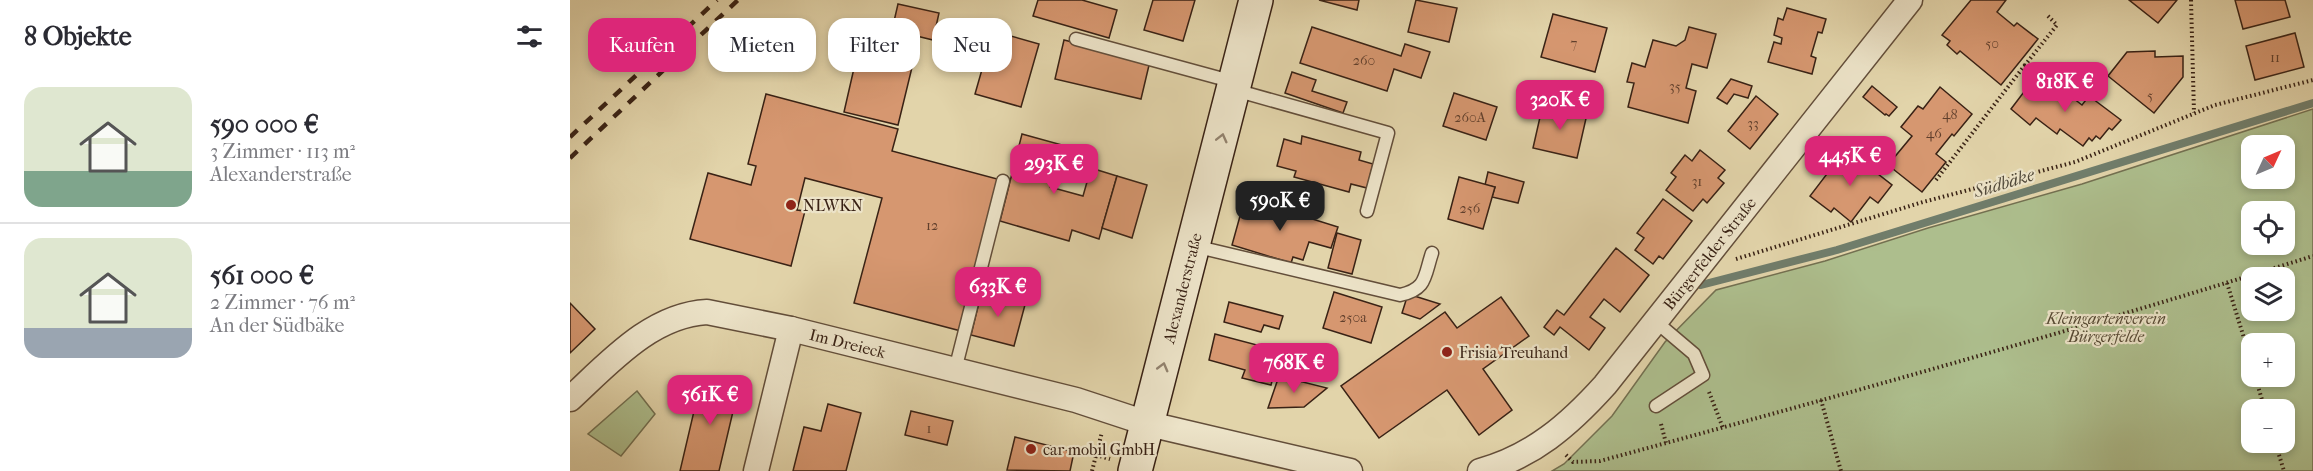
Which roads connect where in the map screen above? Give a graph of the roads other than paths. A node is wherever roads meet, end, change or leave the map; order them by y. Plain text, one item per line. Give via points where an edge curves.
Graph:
1 (1256, 0) edge
2 (1910, 0) edge
3 (1076, 39) dead end
4 (1235, 86) junction
5 (1003, 181) dead end
6 (1367, 211) dead end
7 (1194, 246) junction
8 (1432, 253) dead end
9 (1656, 321) junction
10 (791, 328) junction
11 (955, 370) junction
12 (570, 399) edge
13 (1656, 406) dead end
14 (1149, 424) junction
15 (756, 471) edge
16 (1135, 471) edge
17 (1350, 471) edge
18 (1480, 471) edge

1 - 4 main road, Alexanderstraße
2 - 9 street, Bürgerfelder Straße
3 - 4 lane
4 - 6 lane via 1388,133
7 -> 4 main road, Alexanderstraße
5 - 11 lane
7 - 8 lane via 1400,295 1421,287
14 -> 7 main road, Alexanderstraße
9 - 13 lane via 1694,354 1702,375
9 - 18 street, Bürgerfelder Straße via 1582,411 1552,437 1501,465
10 - 11 street, Im Dreieck
10 - 12 street, Im Dreieck via 707,312 678,316 649,332
10 - 15 street
11 - 14 street, Im Dreieck via 1076,400
14 - 16 main road, Alexanderstraße
14 - 17 street

